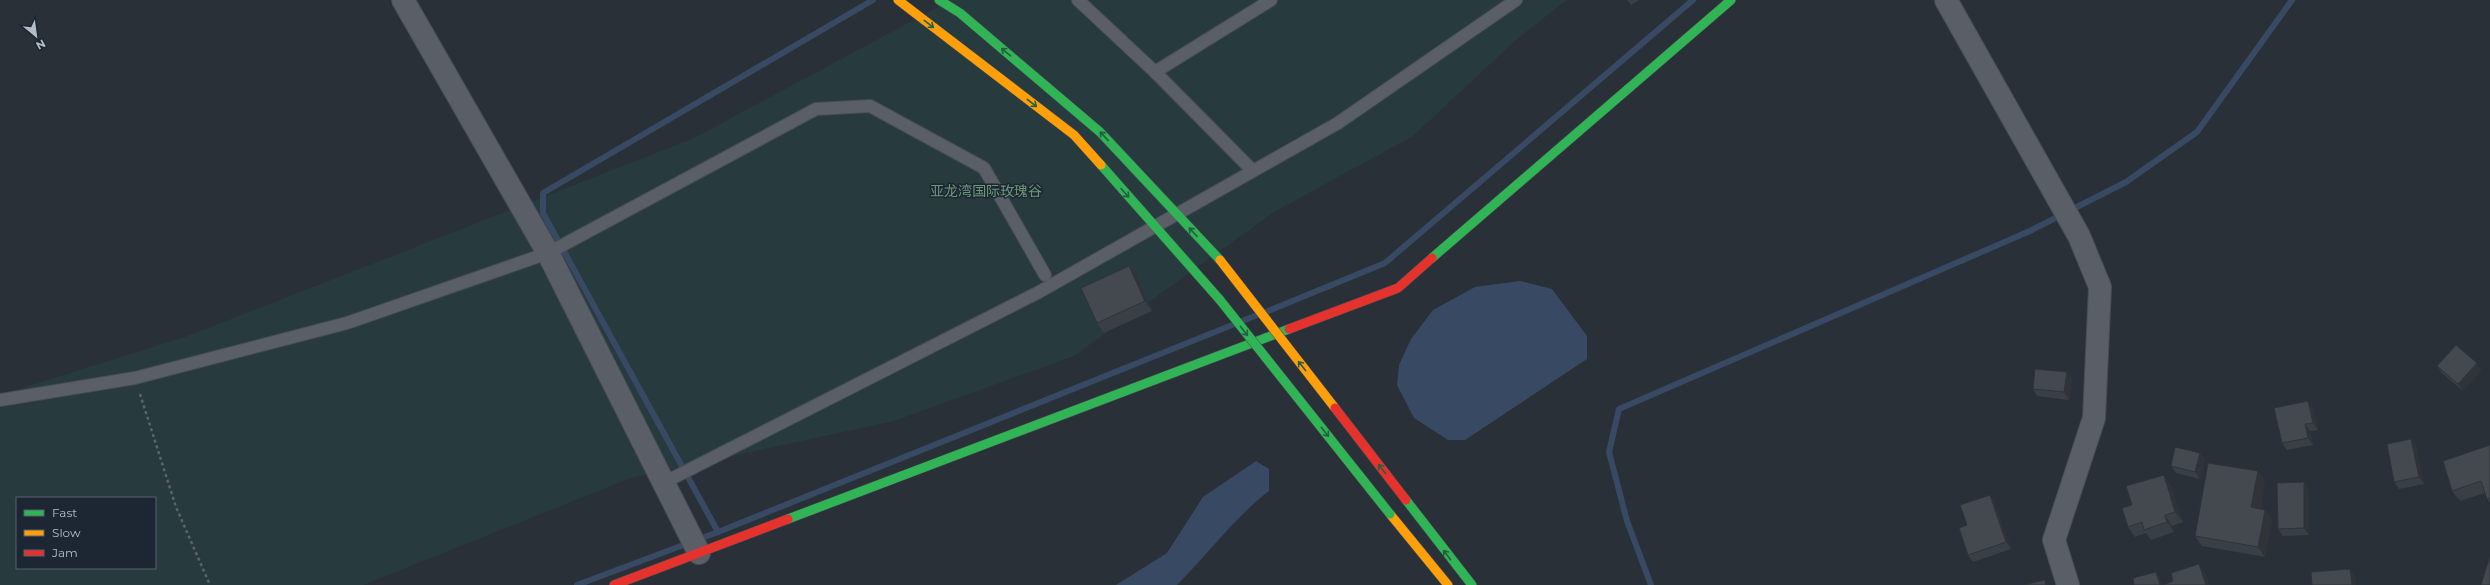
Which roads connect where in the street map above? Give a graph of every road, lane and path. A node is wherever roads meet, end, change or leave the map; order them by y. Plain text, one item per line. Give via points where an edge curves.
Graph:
1 (403, 0) edge
2 (898, 0) edge
3 (939, 0) edge
4 (1078, 0) edge
5 (1271, 0) edge
6 (1516, 0) edge
7 (1731, 0) edge
8 (1946, 0) edge
9 (1155, 72) junction
10 (1253, 171) junction
11 (548, 253) junction
12 (1045, 275) dead end
13 (135, 378) junction
14 (0, 400) edge
15 (663, 483) junction
16 (699, 553) junction
17 (210, 585) edge
18 (614, 585) edge
19 (1448, 585) edge
20 (1472, 585) edge
21 (2068, 585) edge

1 - 11 street
2 -> 19 main road, bridge via 1074,135 1220,300
20 -> 3 main road, bridge via 1220,260 1100,132 960,13
4 - 9 lane
5 - 9 lane
6 - 10 lane via 1338,123
7 - 16 main road via 1398,288
8 - 21 street via 2056,193 2079,236 2100,287 2094,418 2054,540
9 - 10 lane
10 - 15 lane via 1039,292
11 - 12 lane via 816,109 870,106 984,168
11 - 13 lane via 347,323
11 - 15 street
13 - 14 lane
13 - 17 path via 176,507
15 - 16 street
16 - 18 main road

